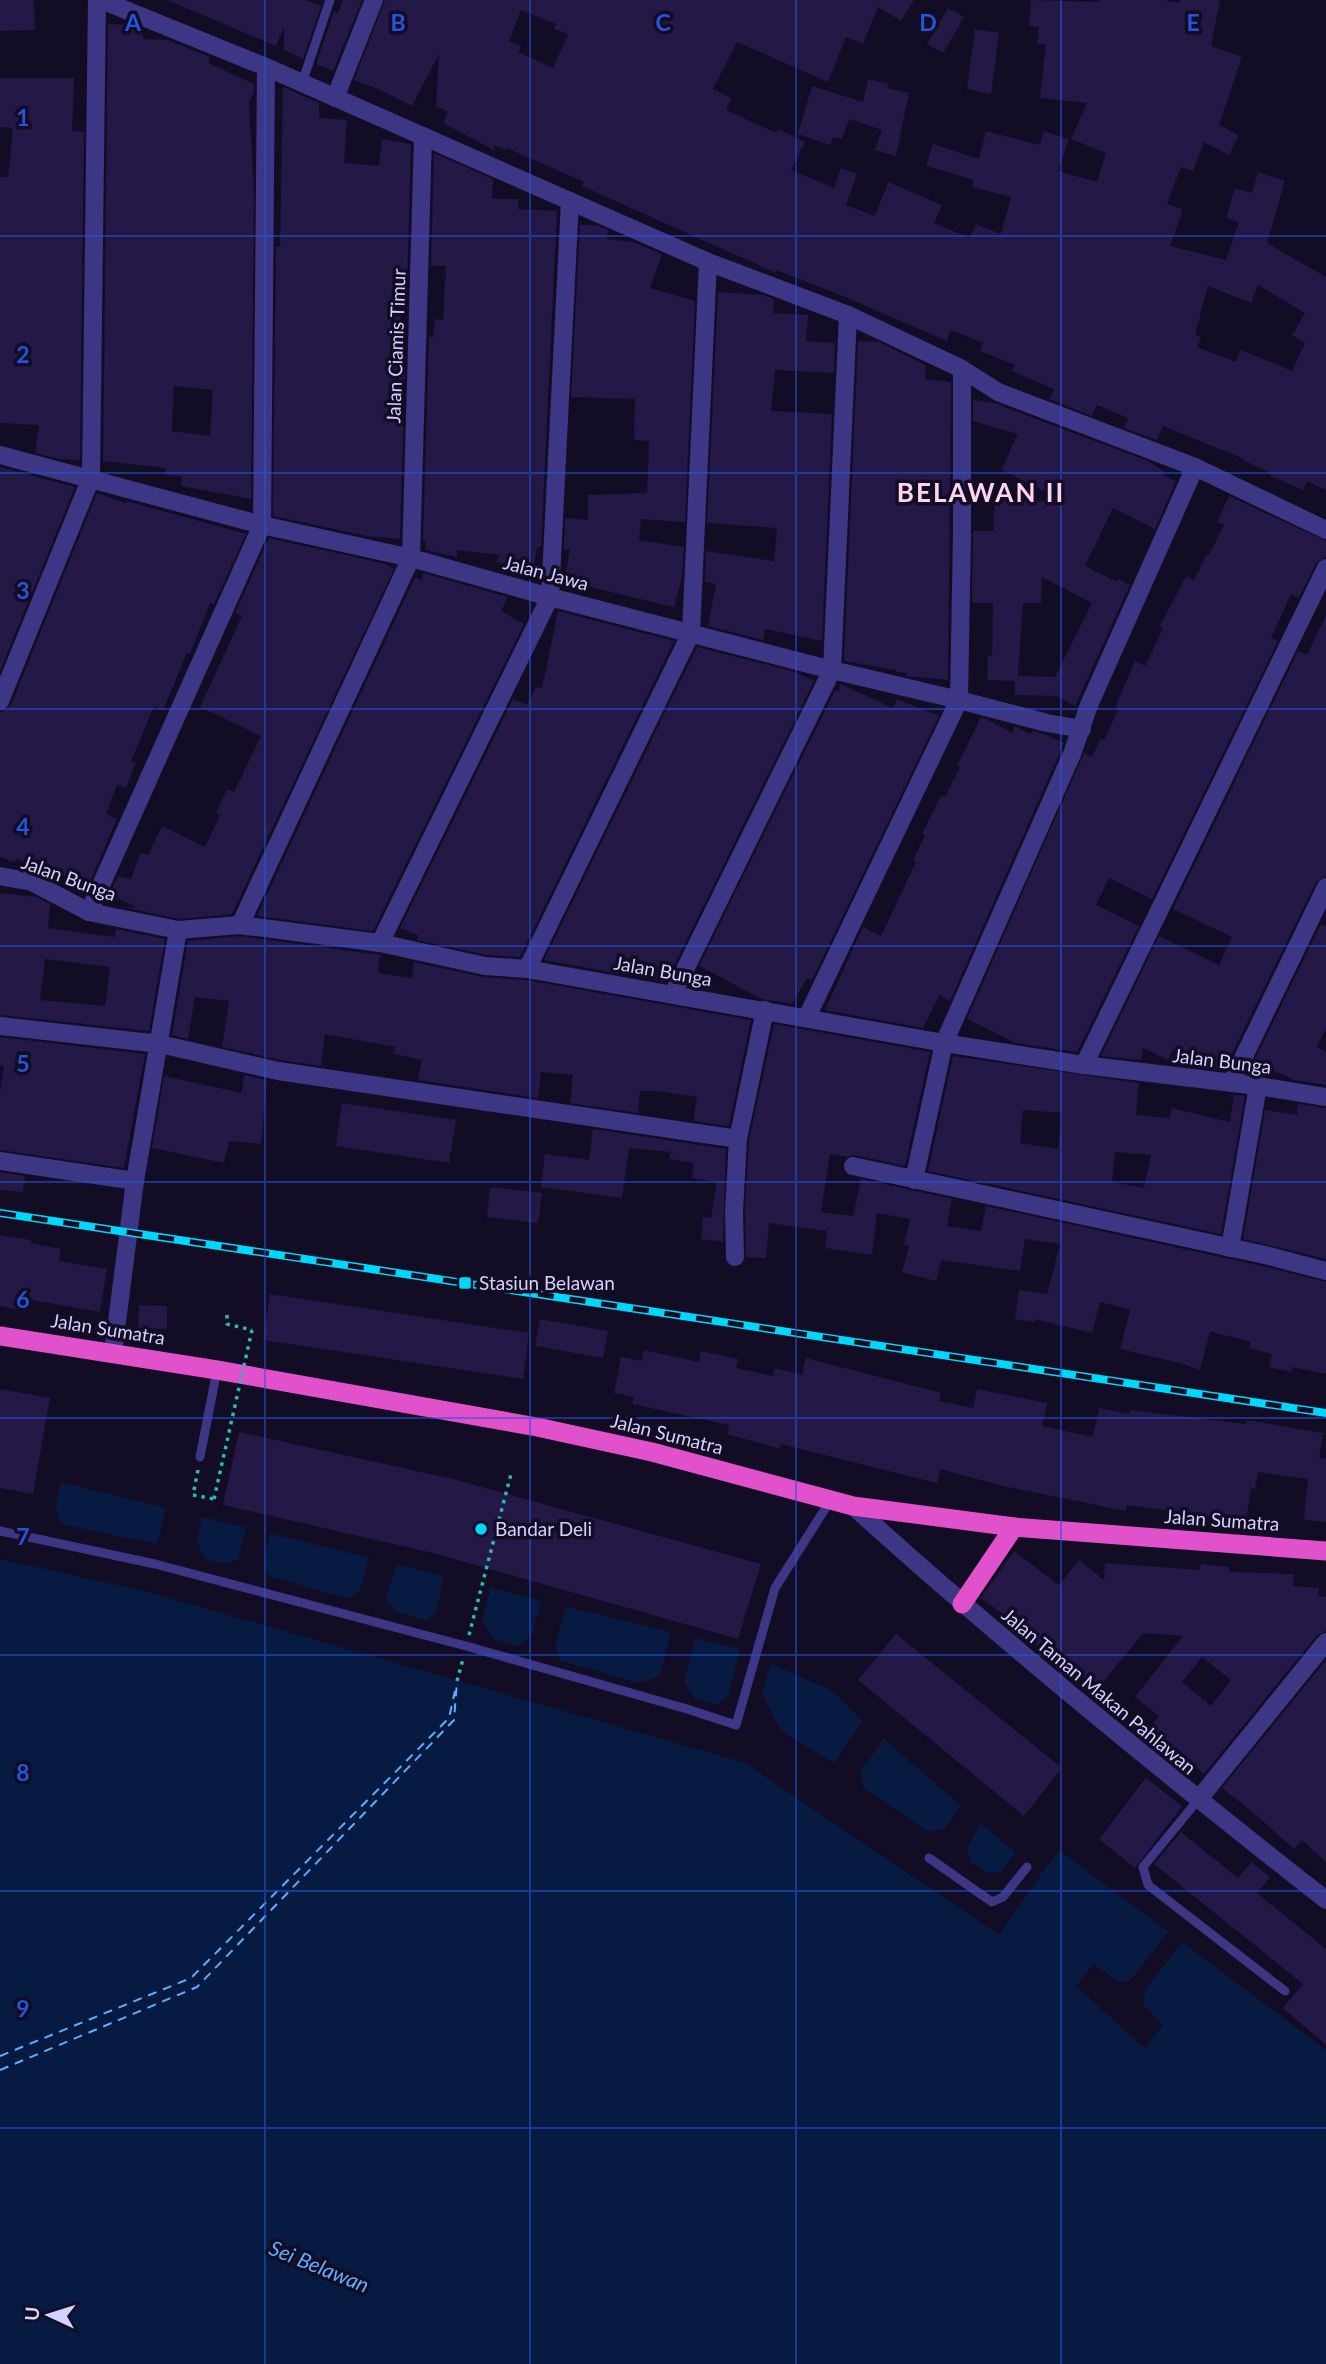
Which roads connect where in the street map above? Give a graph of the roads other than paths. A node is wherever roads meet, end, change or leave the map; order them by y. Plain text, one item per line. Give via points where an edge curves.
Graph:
1 (99, 0) edge
2 (330, 0) edge
3 (374, 0) edge
4 (266, 67) junction
5 (302, 83) junction
6 (335, 98) junction
7 (424, 136) junction
8 (570, 201) junction
9 (708, 262) junction
10 (848, 315) junction
11 (962, 369) junction
12 (0, 455) edge
13 (1195, 467) junction
14 (91, 478) junction
15 (262, 525) junction
16 (1326, 530) edge
17 (411, 558) junction
18 (1326, 568) edge
19 (550, 597) junction
20 (691, 633) junction
21 (832, 670) junction
22 (959, 700) junction
23 (0, 701) edge
24 (1083, 729) junction
25 (0, 876) edge
26 (1326, 887) edge
27 (89, 912) junction
28 (240, 925) junction
29 (178, 930) junction
30 (380, 943) junction
31 (527, 969) junction
32 (673, 994) junction
33 (765, 1010) junction
34 (807, 1017) junction
35 (0, 1026) edge
36 (944, 1043) junction
37 (160, 1044) junction
38 (1084, 1065) junction
39 (1231, 1083) junction
40 (1258, 1086) junction
41 (1326, 1097) edge
42 (738, 1139) junction
43 (0, 1161) edge
44 (853, 1166) dead end
45 (914, 1180) junction
46 (135, 1181) junction
47 (1230, 1248) junction
48 (735, 1257) dead end
49 (1326, 1271) edge
50 (0, 1336) edge
51 (113, 1353) junction
52 (217, 1370) junction
53 (200, 1457) road end
54 (830, 1501) junction
55 (853, 1506) junction
56 (1014, 1527) junction
57 (0, 1531) edge
58 (1326, 1551) edge
59 (962, 1604) junction
60 (1326, 1642) edge
61 (1198, 1800) junction
62 (929, 1858) dead end
63 (1027, 1867) dead end
64 (1326, 1900) edge
65 (1285, 1991) dead end

1 - 4 street
1 - 14 street
2 - 5 lane
3 - 6 street
4 - 5 street
4 - 15 street
5 - 6 street
6 - 7 street
7 - 8 street
7 - 17 street, Jalan Ciamis Timur
8 - 9 street
8 - 19 street
9 - 10 street
9 - 20 street
10 - 11 street
10 - 21 street
11 - 13 street via 998,392
11 - 22 street
12 - 14 street, Jalan Jawa
13 - 16 street
13 - 24 street via 1089,705
14 - 15 street, Jalan Jawa
14 - 23 street
15 - 17 street, Jalan Jawa
15 - 27 street
17 - 19 street, Jalan Jawa
17 - 28 street
18 - 38 street
19 - 20 street, Jalan Jawa
19 - 30 street
20 - 21 street, Jalan Jawa
20 - 31 street
21 - 22 street, Jalan Jawa
21 - 32 street
22 - 24 street, Jalan Jawa
22 - 34 street
24 - 36 street
25 - 27 street, Jalan Bunga via 32,882
26 - 39 street
27 - 29 street, Jalan Bunga
28 - 29 street, Jalan Bunga
28 - 30 street, Jalan Bunga
29 - 37 street
30 - 31 street, Jalan Bunga via 485,966
31 - 32 street, Jalan Bunga
32 - 33 street, Jalan Bunga
33 - 34 street, Jalan Bunga
33 - 42 street
34 - 36 street, Jalan Bunga
35 - 37 street
36 - 38 street, Jalan Bunga
36 - 45 street
37 - 42 street via 278,1071
37 - 46 street
38 - 39 street, Jalan Bunga
39 - 40 street, Jalan Bunga
40 - 41 street, Jalan Bunga
40 - 47 street
42 - 48 street
43 - 46 street
44 - 45 street
45 - 47 street
46 - 51 street
47 - 49 street
50 - 51 highway, Jalan Sumatra
51 - 52 highway, Jalan Sumatra
52 - 53 lane
52 - 54 highway, Jalan Sumatra via 537,1427 652,1452
54 - 55 highway, Jalan Sumatra
54 - 57 lane via 775,1588 737,1725 466,1646 155,1564
55 - 56 highway, Jalan Sumatra
55 - 59 street, Jalan Taman Makan Pahlawan
56 - 58 highway, Jalan Sumatra
56 - 59 highway
59 - 61 street, Jalan Taman Makan Pahlawan
60 - 61 street
61 - 64 street, Jalan Taman Makan Pahlawan
61 - 65 lane via 1143,1867 1148,1885
62 - 63 lane via 992,1902 1003,1897

